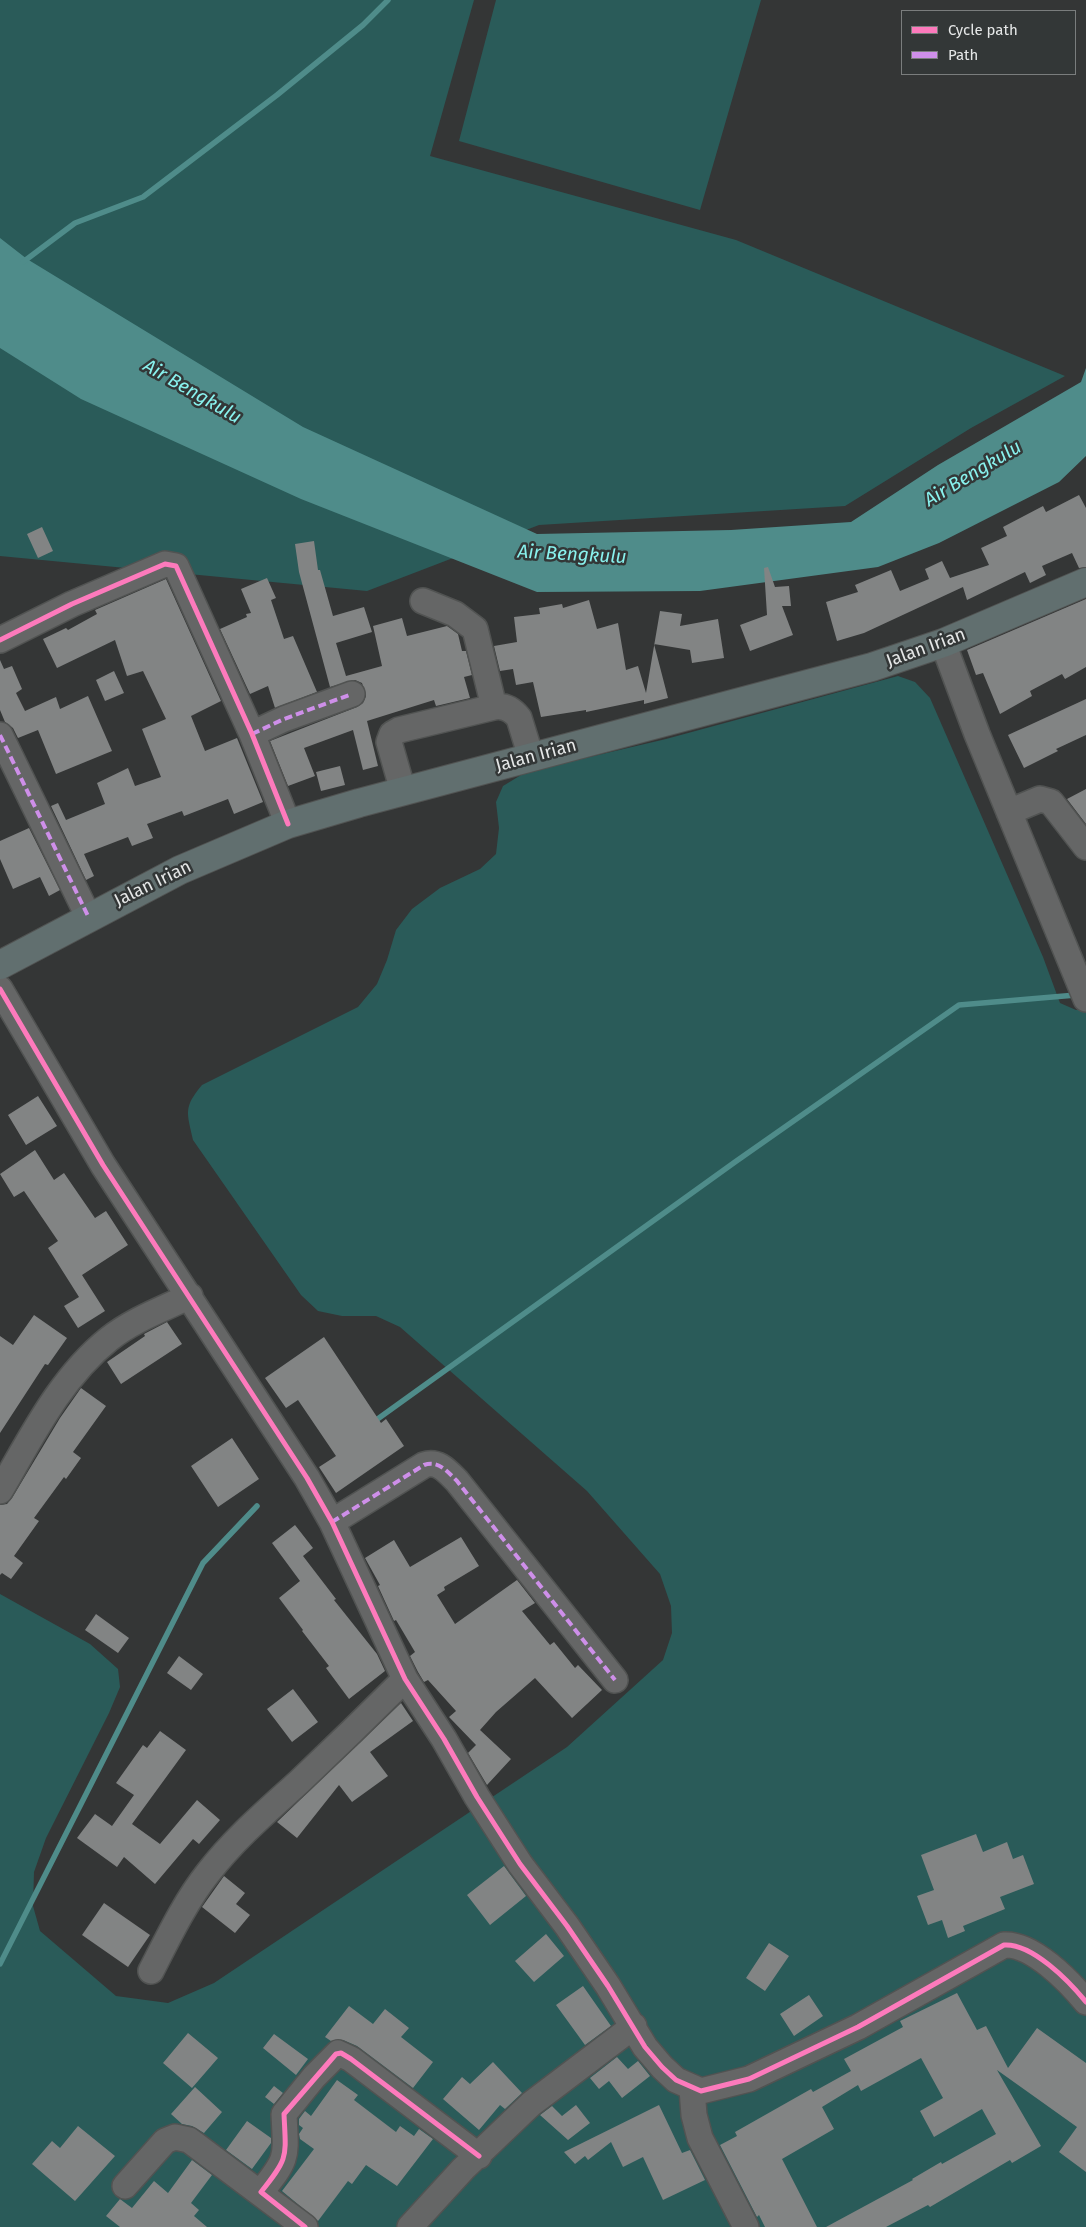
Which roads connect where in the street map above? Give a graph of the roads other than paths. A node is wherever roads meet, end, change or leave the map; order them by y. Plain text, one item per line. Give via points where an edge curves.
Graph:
1 (1086, 582) edge
2 (423, 601) dead end
3 (0, 640) edge
4 (943, 643) junction
5 (352, 694) dead end
6 (494, 707) junction
7 (252, 734) junction
8 (0, 735) edge
9 (531, 757) junction
10 (404, 791) junction
11 (1009, 812) junction
12 (288, 824) junction
13 (1086, 847) edge
14 (88, 916) junction
15 (0, 965) edge
16 (0, 989) edge
17 (1084, 994) edge
18 (190, 1296) junction
19 (0, 1491) edge
20 (332, 1522) junction
21 (405, 1679) junction
22 (615, 1680) dead end
23 (150, 1971) dead end
24 (1086, 2002) edge
25 (634, 2026) junction
26 (692, 2089) junction
27 (478, 2156) junction
28 (125, 2186) dead end
29 (261, 2192) junction
30 (306, 2227) edge
31 (410, 2227) edge
32 (746, 2227) edge

1 - 4 main road, Jalan Irian
2 - 6 street via 455,614 475,629
3 - 7 street via 72,604 165,564 172,565 180,572
4 - 9 main road, Jalan Irian via 872,667
4 - 11 street
5 - 7 street
6 - 9 street via 509,709 519,718
6 - 10 street via 394,731 389,742
7 - 12 street
8 - 14 street
9 - 10 main road, Jalan Irian
10 - 12 main road, Jalan Irian
11 - 13 street via 1040,799 1051,802
11 - 17 street
12 - 14 main road, Jalan Irian via 180,870
14 - 15 main road, Jalan Irian
16 - 18 street via 102,1165
18 - 19 street via 137,1322 110,1338 92,1354 63,1388
18 - 20 street
20 - 21 street
20 - 22 street via 424,1465 440,1466 457,1481
21 - 23 street via 207,1873
21 - 25 street via 520,1864 568,1926
24 - 26 street via 1029,1950 1004,1944 811,2051 749,2079 713,2090
25 - 26 street via 645,2047 662,2067
25 - 27 street via 531,2104
26 - 32 street via 700,2138
27 - 29 street via 351,2059 338,2053 284,2114 285,2160
27 - 31 street
28 - 29 street via 157,2148 170,2138 180,2137 207,2151
29 - 30 street

